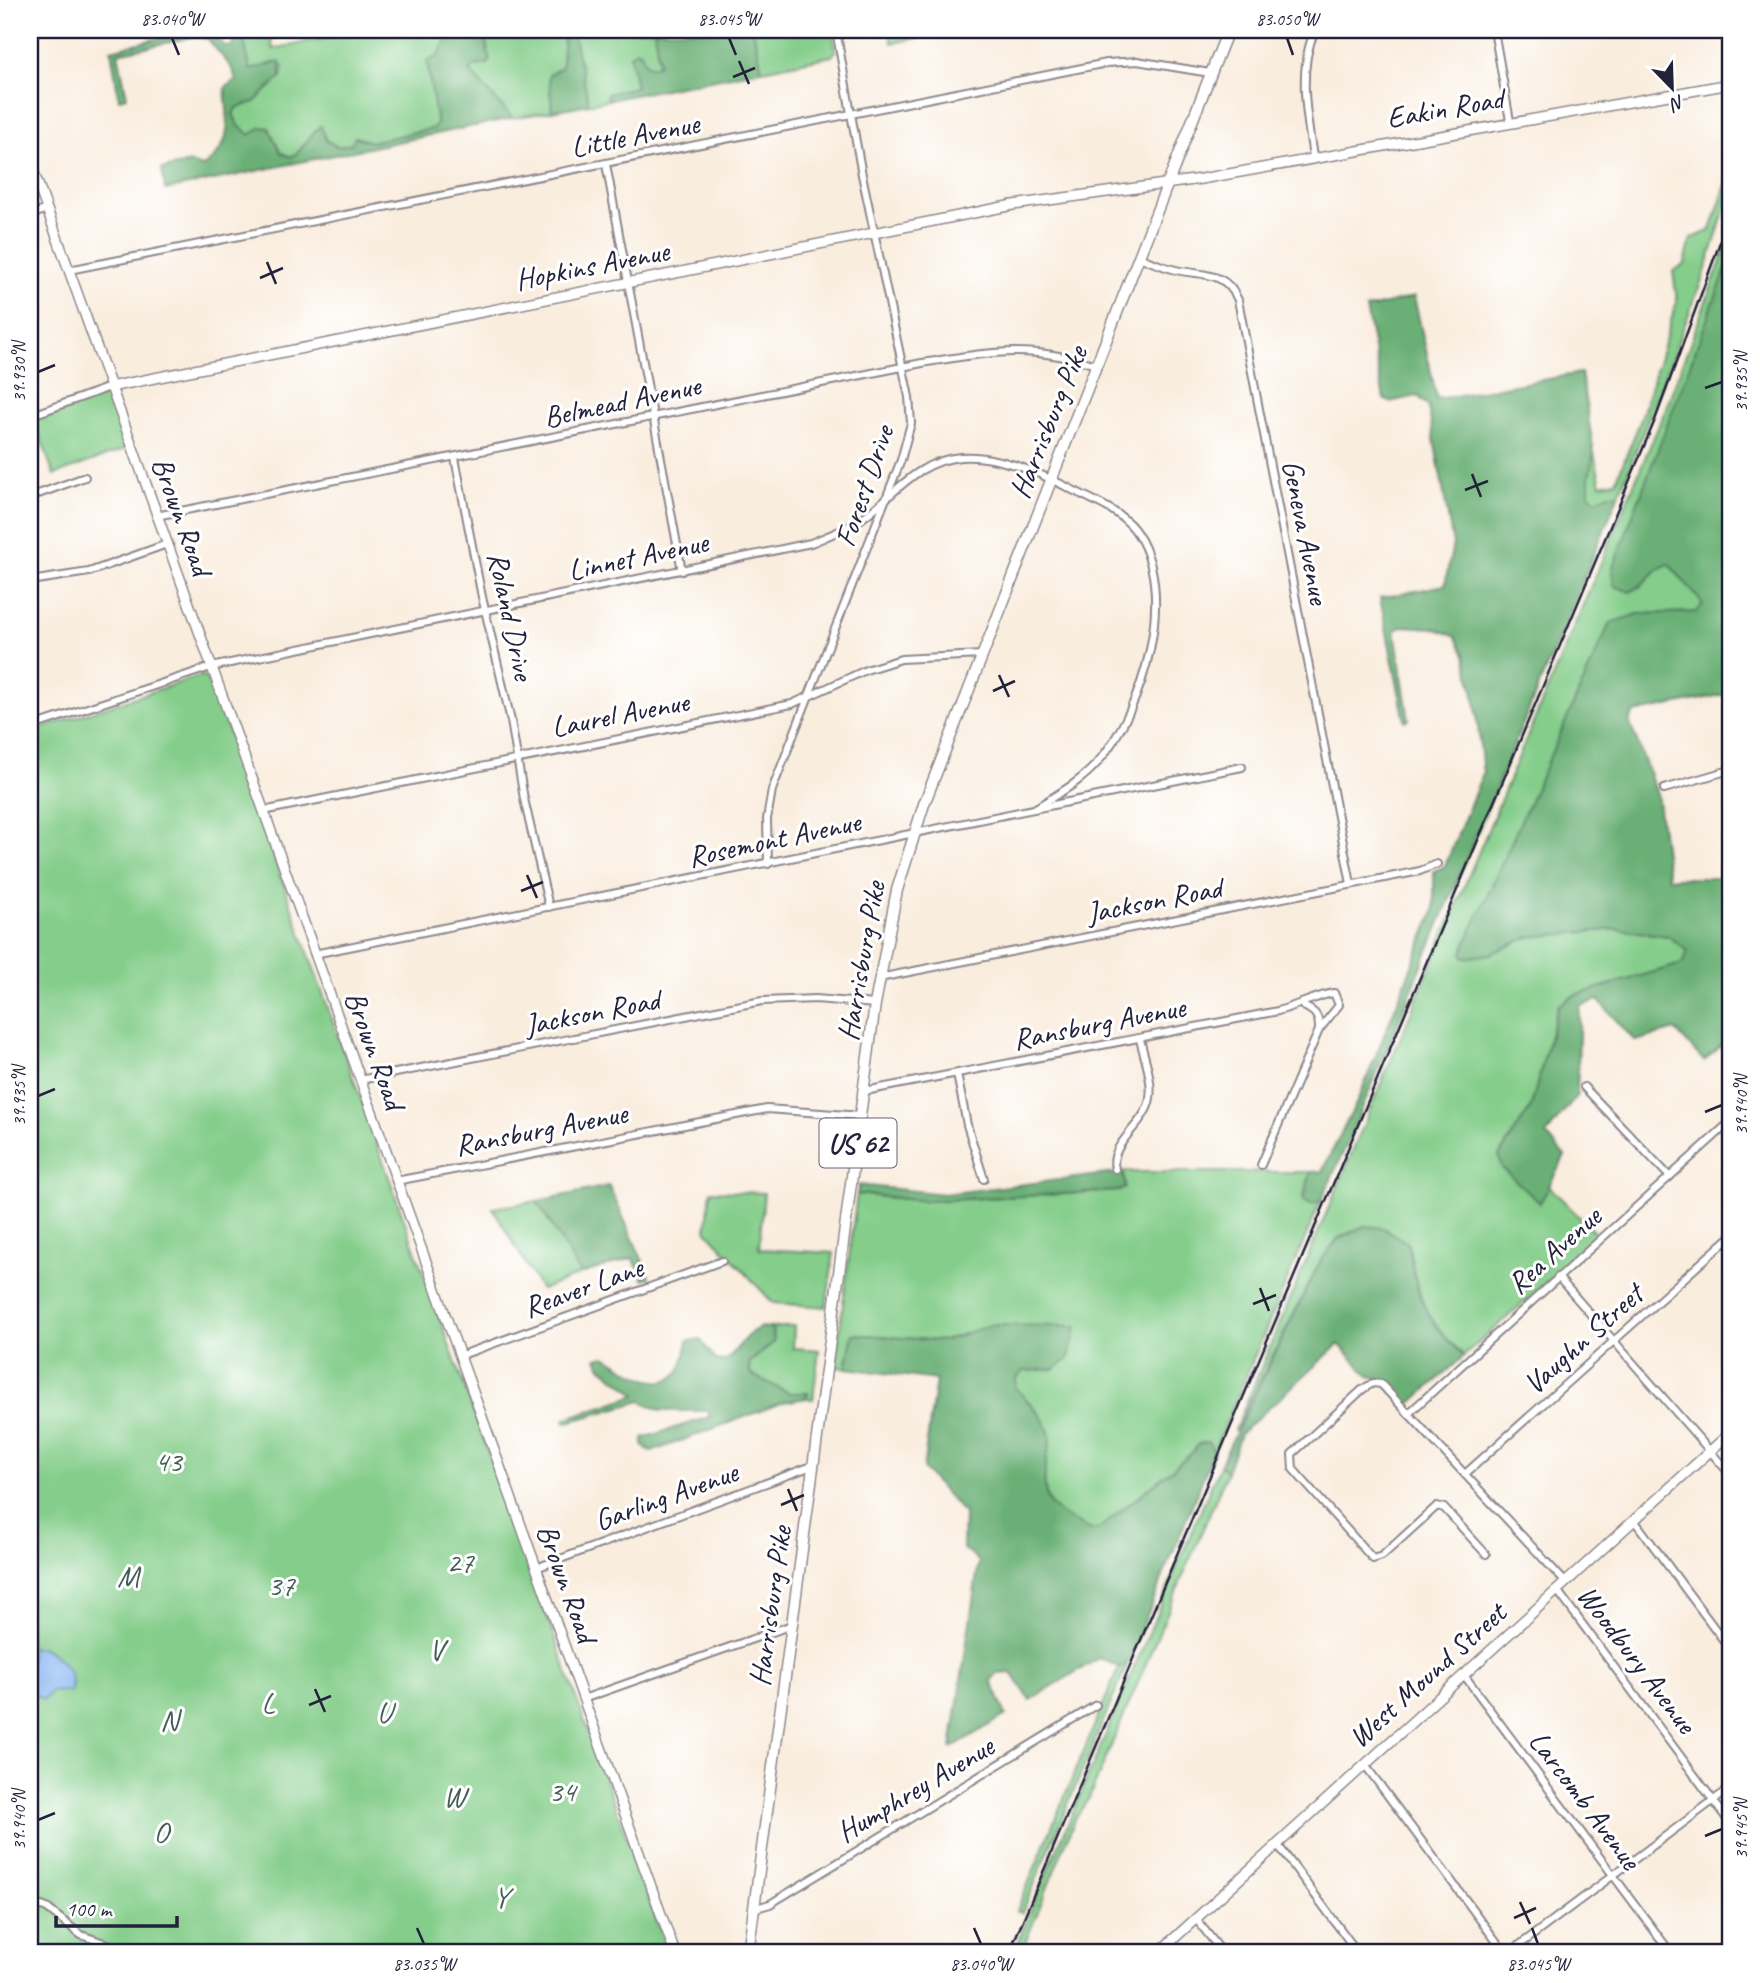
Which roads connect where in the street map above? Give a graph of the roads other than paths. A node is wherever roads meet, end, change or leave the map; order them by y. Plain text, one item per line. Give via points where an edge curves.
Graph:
1 (836, 30) edge
2 (1228, 30) edge
3 (1315, 30) edge
4 (1494, 30) edge
5 (1210, 72) junction
6 (1730, 84) edge
7 (853, 114) junction
8 (1510, 121) junction
9 (1313, 157) junction
10 (30, 162) edge
11 (606, 164) junction
12 (1168, 183) junction
13 (46, 209) junction
14 (30, 216) edge
15 (875, 233) junction
16 (1139, 257) junction
17 (69, 270) junction
18 (627, 283) junction
19 (1097, 365) junction
20 (903, 367) junction
21 (110, 387) junction
22 (30, 416) edge
23 (653, 417) junction
24 (456, 457) junction
25 (85, 477) dead end
26 (1051, 479) junction
27 (30, 497) edge
28 (885, 497) junction
29 (156, 516) junction
30 (167, 544) junction
31 (682, 571) junction
32 (30, 581) edge
33 (485, 611) junction
34 (982, 655) junction
35 (211, 667) junction
36 (810, 696) junction
37 (30, 727) edge
38 (517, 757) junction
39 (1242, 767) dead end
40 (1730, 770) edge
41 (1664, 789) dead end
42 (1034, 809) junction
43 (263, 811) junction
44 (913, 833) junction
45 (768, 863) junction
46 (1437, 864) dead end
47 (1351, 884) junction
48 (549, 907) junction
49 (314, 954) junction
50 (879, 978) junction
51 (875, 1004) junction
52 (1302, 1005) junction
53 (1319, 1030) junction
54 (1140, 1039) junction
55 (957, 1074) junction
56 (360, 1080) junction
57 (1584, 1087) dead end
58 (864, 1091) junction
59 (861, 1116) junction
60 (1730, 1122) edge
61 (1261, 1165) dead end
62 (1115, 1169) dead end
63 (1670, 1177) junction
64 (984, 1179) dead end
65 (396, 1181) junction
66 (1730, 1237) edge
67 (722, 1261) dead end
68 (1558, 1277) junction
69 (1614, 1342) junction
70 (459, 1356) junction
71 (1409, 1413) junction
72 (1730, 1433) edge
73 (1711, 1450) junction
74 (812, 1466) junction
75 (1465, 1474) junction
76 (1730, 1475) edge
77 (1634, 1520) junction
78 (1486, 1554) dead end
79 (536, 1568) junction
80 (1565, 1583) junction
81 (1557, 1590) junction
82 (793, 1625) junction
83 (1730, 1649) edge
84 (1464, 1675) junction
85 (583, 1699) junction
86 (1096, 1705) dead end
87 (1365, 1765) junction
88 (1730, 1788) edge
89 (1714, 1801) junction
90 (1730, 1823) edge
91 (1278, 1845) junction
92 (1613, 1875) junction
93 (30, 1902) edge
94 (755, 1908) junction
95 (1196, 1919) junction
96 (133, 1953) edge
97 (675, 1953) edge
98 (748, 1953) edge
99 (1158, 1953) edge
100 (1223, 1953) edge
101 (1358, 1953) edge
102 (1507, 1953) edge
103 (1671, 1953) edge

1 - 7 street, Forest Drive
2 - 5 main road, Harrisburg Pike / US 62
3 - 9 street via 1305,65
4 - 8 street
5 - 7 street, Little Avenue via 1137,61 1107,63
5 - 12 main road, Harrisburg Pike / US 62
6 - 8 street, Eakin Road
7 - 11 street, Little Avenue
7 - 15 street, Forest Drive
8 - 9 street, Eakin Road
9 - 12 street, Eakin Road
10 - 13 street, Brown Road
11 - 17 street, Little Avenue
11 - 18 street
12 - 15 street, Hopkins Avenue via 1026,203
12 - 16 main road, Harrisburg Pike / US 62
13 - 14 street
13 - 17 street, Brown Road
15 - 18 street, Hopkins Avenue
15 - 20 street, Forest Drive
16 - 19 main road, Harrisburg Pike / US 62
16 - 47 street, Geneva Avenue via 1221,278 1238,300
17 - 21 street, Brown Road
18 - 21 street, Hopkins Avenue
18 - 23 street
19 - 20 street, Belmead Avenue via 1024,350
19 - 26 main road, Harrisburg Pike / US 62
20 - 23 street, Belmead Avenue
20 - 28 street, Forest Drive via 911,423
21 - 22 street, Hopkins Avenue
21 - 29 street, Brown Road
23 - 24 street, Belmead Avenue
23 - 31 street
24 - 29 street, Belmead Avenue
24 - 33 street, Roland Drive
25 - 27 street
26 - 28 street, Linnet Avenue via 984,458 960,457 927,467
26 - 34 main road, Harrisburg Pike / US 62
26 - 42 street, Linnet Avenue via 1105,507 1133,528 1153,578 1155,609 1144,671 1113,743 1082,776
28 - 31 street, Linnet Avenue via 856,523 811,543
28 - 36 street, Forest Drive
29 - 30 street, Brown Road
30 - 32 street via 89,572
30 - 35 street, Brown Road
31 - 33 street, Linnet Avenue
33 - 35 street, Linnet Avenue
33 - 38 street, Roland Drive
34 - 36 street, Laurel Avenue via 901,659
34 - 44 main road, Harrisburg Pike / US 62
35 - 37 street, Linnet Avenue
35 - 43 street, Brown Road
36 - 38 street, Laurel Avenue via 792,704
36 - 45 street, Forest Drive via 772,790
38 - 43 street, Laurel Avenue
38 - 48 street, Roland Drive
39 - 42 street, Rosemont Avenue
40 - 41 street
42 - 44 street, Rosemont Avenue
43 - 49 street, Brown Road
44 - 45 street, Rosemont Avenue
44 - 50 main road, Harrisburg Pike / US 62
45 - 48 street, Rosemont Avenue
46 - 47 street, Jackson Road
47 - 50 street, Jackson Road
48 - 49 street, Rosemont Avenue
49 - 56 street, Brown Road
50 - 51 main road, Harrisburg Pike / US 62
51 - 56 street, Jackson Road via 762,1001
51 - 58 main road, Harrisburg Pike / US 62
52 - 53 street via 1313,1010
52 - 53 street, Ransburg Avenue via 1326,993 1338,996 1339,1005
52 - 54 street, Ransburg Avenue
53 - 61 street
54 - 55 street, Ransburg Avenue
54 - 62 street via 1150,1098 1144,1116 1122,1143
55 - 58 street, Ransburg Avenue
55 - 64 street
56 - 65 street, Brown Road
57 - 63 street
58 - 59 main road, Harrisburg Pike / US 62
59 - 65 street, Ransburg Avenue via 767,1109
59 - 74 main road, Harrisburg Pike / US 62
60 - 63 street, Rea Avenue
63 - 68 street, Rea Avenue
65 - 70 street, Brown Road
66 - 69 street, Vaughn Street
67 - 70 street, Reaver Lane
68 - 69 street
68 - 71 street, Rea Avenue
69 - 73 street
69 - 75 street, Vaughn Street
70 - 79 street, Brown Road
71 - 75 street, Woodbury Avenue
71 - 78 street, Woodbury Avenue via 1387,1389 1373,1383 1297,1448 1291,1465 1377,1559 1437,1506
72 - 73 street, West Mound Street
73 - 76 street
73 - 77 street, West Mound Street
74 - 79 street, Garling Avenue
74 - 82 main road, Harrisburg Pike / US 62
75 - 80 street, Woodbury Avenue
77 - 80 street, West Mound Street
77 - 83 street
79 - 85 street, Brown Road
80 - 81 street, West Mound Street
81 - 84 street, West Mound Street
81 - 89 street, Woodbury Avenue
82 - 85 street
82 - 94 main road, Harrisburg Pike / US 62
84 - 87 street, West Mound Street
84 - 92 street, Larcomb Avenue
85 - 97 street, Brown Road
86 - 94 street, Humphrey Avenue via 770,1904
87 - 91 street, West Mound Street
87 - 102 street
88 - 89 street
89 - 90 street, Woodbury Avenue
89 - 92 street
91 - 95 street, West Mound Street
91 - 101 street
92 - 102 street
92 - 103 street, Larcomb Avenue
93 - 96 street via 47,1908 81,1936
94 - 98 main road, Harrisburg Pike / US 62
95 - 99 street, West Mound Street
95 - 100 street

